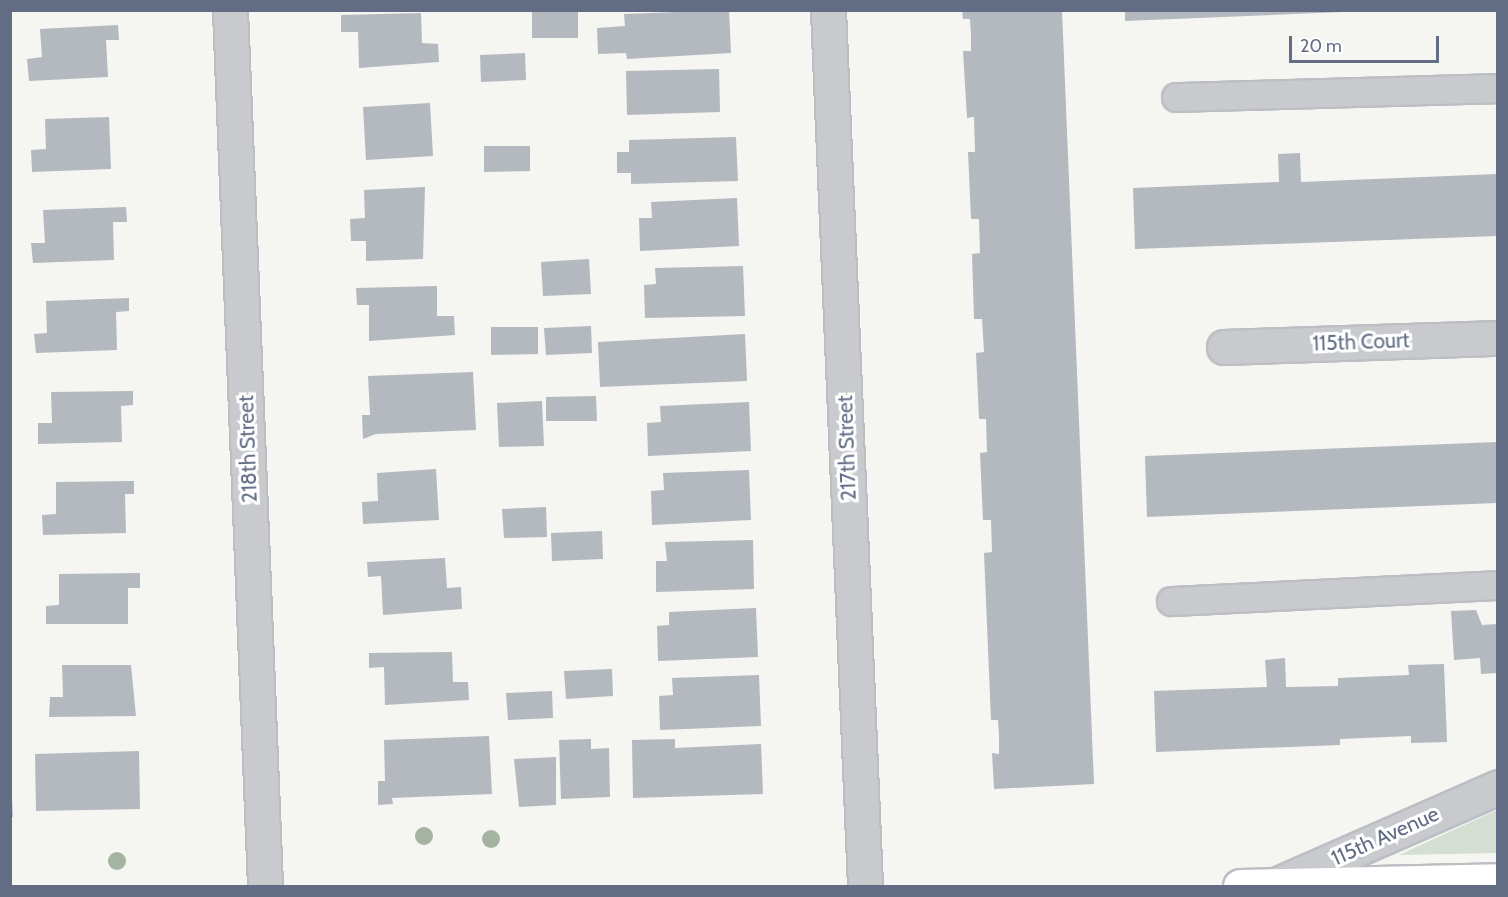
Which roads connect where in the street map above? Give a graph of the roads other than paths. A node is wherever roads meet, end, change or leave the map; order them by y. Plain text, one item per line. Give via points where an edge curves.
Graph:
1 (230, 10) edge
2 (828, 10) edge
3 (1497, 88) edge
4 (1176, 97) dead end
5 (1497, 338) edge
6 (1224, 347) dead end
7 (1497, 585) edge
8 (1171, 601) dead end
9 (1497, 787) edge
10 (1480, 882) edge
11 (266, 886) edge
12 (865, 886) edge
13 (1240, 886) edge
14 (1273, 886) edge

1 - 11 street, 218th Street
2 - 12 street, 217th Street
3 - 4 lane
5 - 6 street, 115th Court
7 - 8 lane
9 - 14 street, 115th Avenue
10 - 14 main road, 115th Avenue
13 - 14 main road, 115th Avenue

